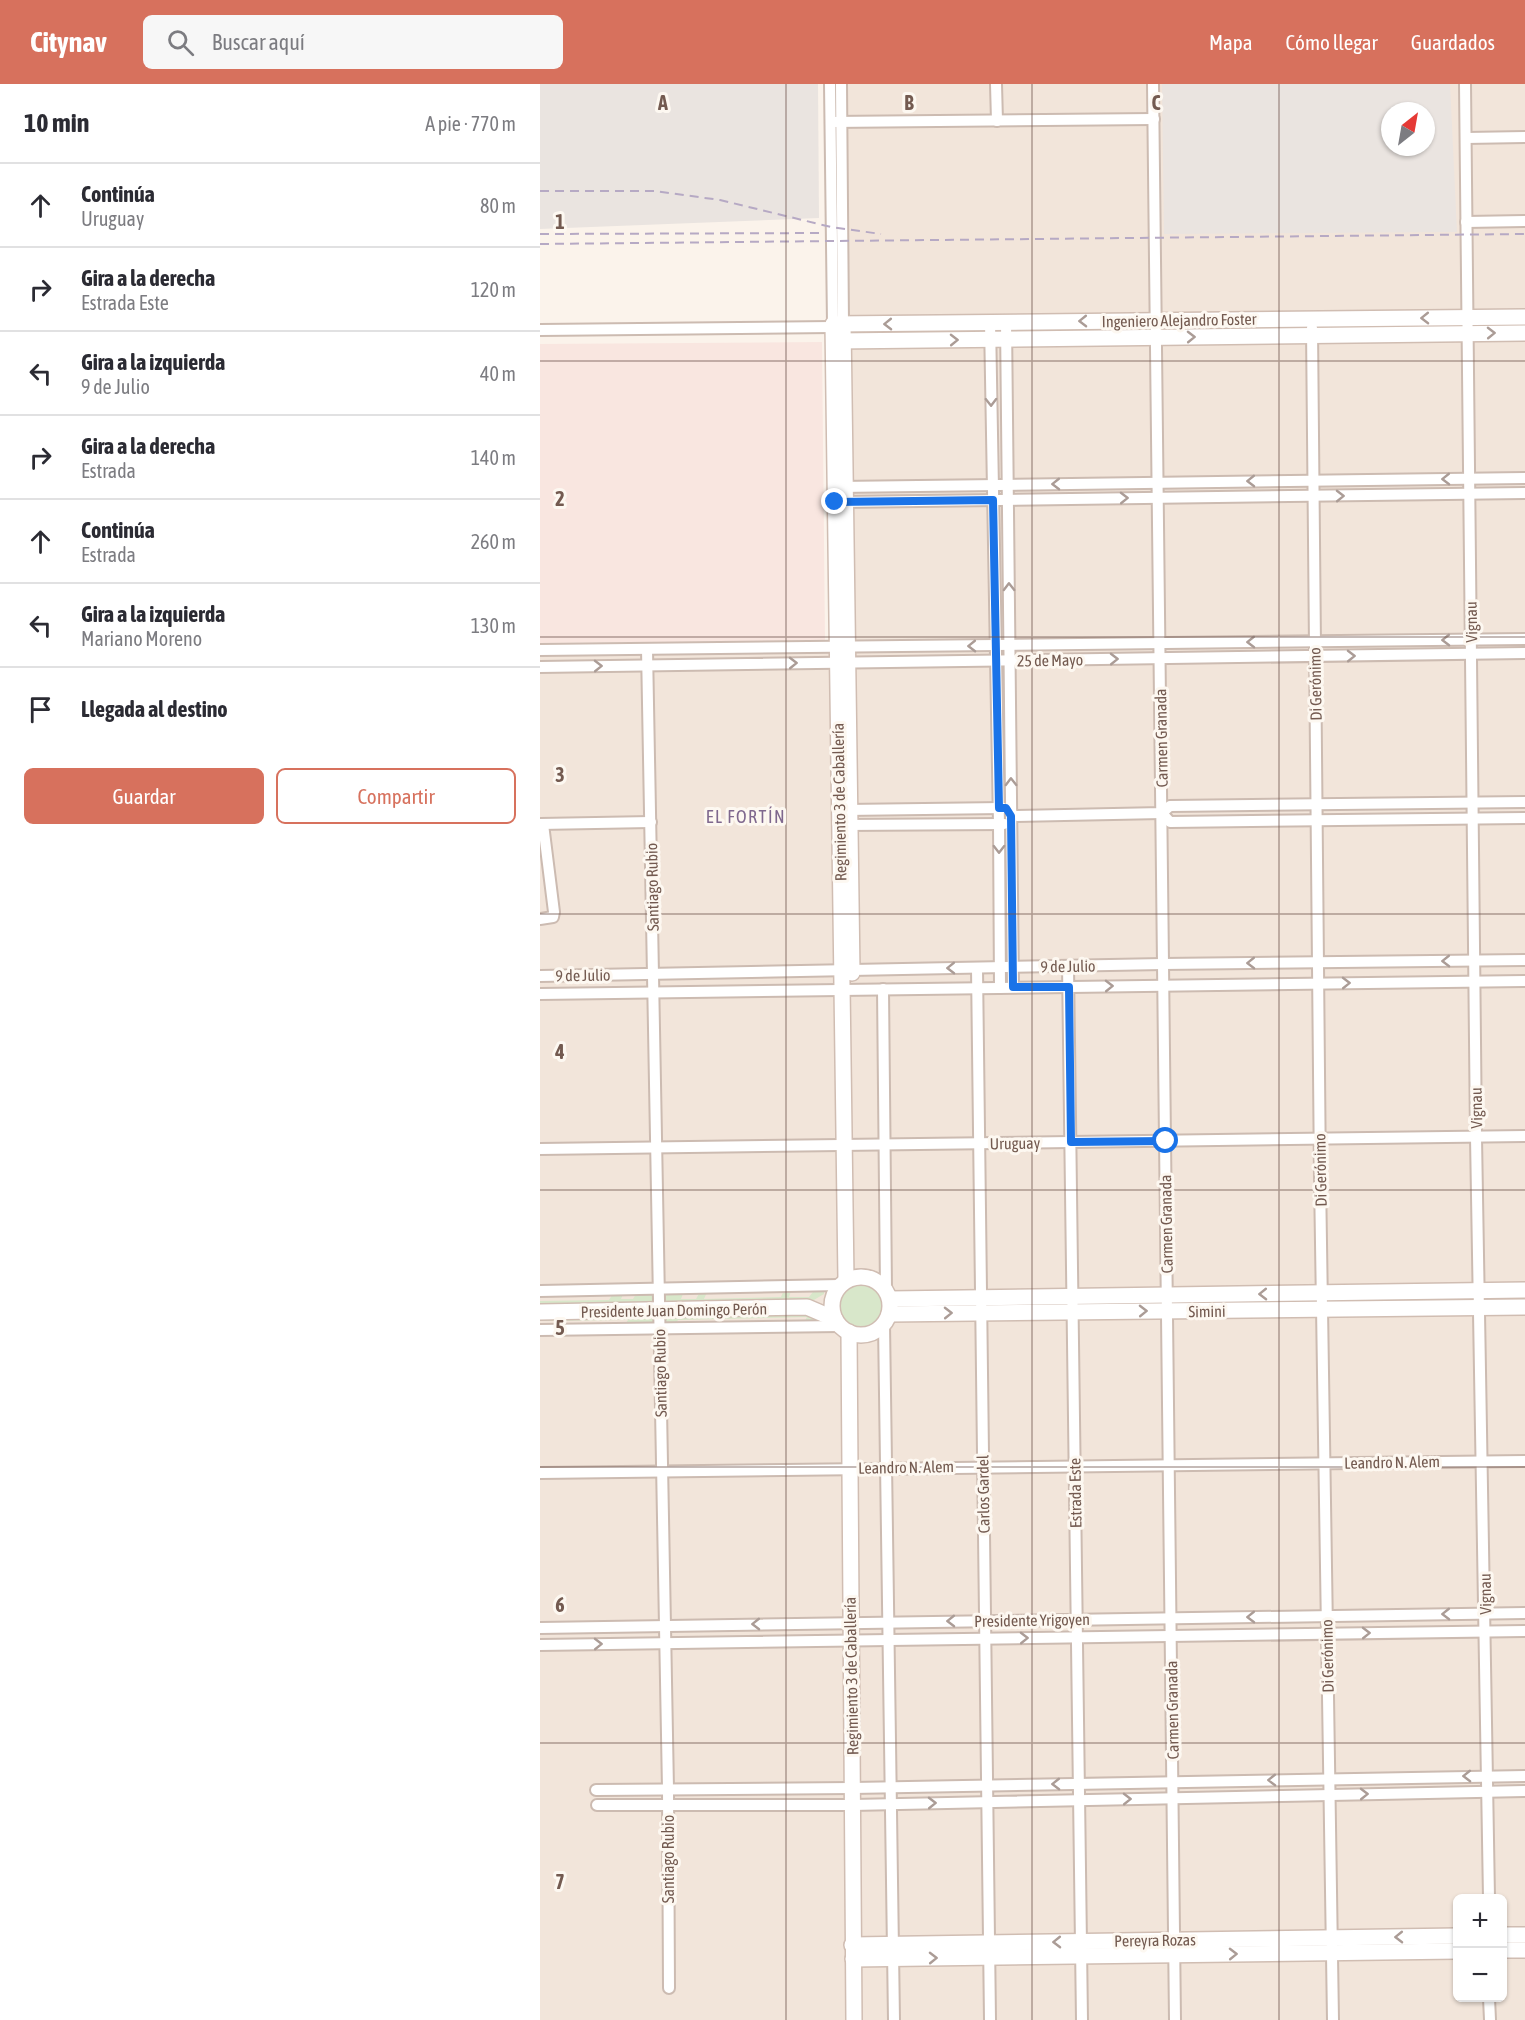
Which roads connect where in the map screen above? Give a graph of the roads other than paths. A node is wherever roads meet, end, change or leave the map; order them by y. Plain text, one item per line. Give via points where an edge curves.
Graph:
1 (830, 84) edge
2 (841, 84) edge
3 (996, 84) edge
4 (1153, 84) edge
5 (1465, 84) edge
6 (1154, 119) junction
7 (997, 121) junction
8 (836, 122) junction
9 (1525, 137) edge
10 (1466, 138) junction
11 (1525, 221) edge
12 (1466, 222) junction
13 (1467, 317) junction
14 (1525, 317) edge
15 (1311, 319) junction
16 (1156, 321) junction
17 (990, 322) junction
18 (1006, 322) junction
19 (540, 330) edge
20 (837, 331) junction
21 (1467, 333) junction
22 (1525, 333) edge
23 (1312, 335) junction
24 (1156, 337) junction
25 (998, 339) junction
26 (1525, 477) edge
27 (1469, 478) junction
28 (1313, 480) junction
29 (1158, 483) junction
30 (993, 485) junction
31 (1007, 485) junction
32 (1525, 493) edge
33 (1469, 494) junction
34 (840, 495) junction
35 (1313, 496) junction
36 (1158, 498) junction
37 (993, 500) junction
38 (1008, 500) junction
39 (1471, 639) junction
40 (1525, 639) edge
41 (1315, 641) junction
42 (1160, 643) junction
43 (996, 645) junction
44 (1009, 645) junction
45 (647, 649) junction
46 (540, 650) edge
47 (1525, 653) edge
48 (1471, 654) junction
49 (842, 655) junction
50 (1315, 656) junction
51 (1160, 658) junction
52 (996, 660) junction
53 (1009, 660) junction
54 (647, 665) junction
55 (540, 667) edge
56 (1473, 802) junction
57 (1525, 802) edge
58 (1316, 804) junction
59 (999, 808) junction
60 (1162, 813) junction
61 (1011, 816) junction
62 (844, 818) junction
63 (1525, 818) edge
64 (1473, 819) junction
65 (1316, 820) junction
66 (651, 822) junction
67 (542, 824) edge
68 (999, 824) junction
69 (540, 919) edge
70 (1525, 960) edge
71 (1474, 961) junction
72 (1318, 963) junction
73 (1163, 964) junction
74 (1068, 966) junction
75 (1000, 967) junction
76 (1013, 967) junction
77 (977, 968) junction
78 (847, 970) junction
79 (654, 974) junction
80 (540, 976) edge
81 (1525, 981) edge
82 (1474, 982) junction
83 (1318, 983) junction
84 (1164, 985) junction
85 (1013, 987) junction
86 (1069, 987) junction
87 (977, 988) junction
88 (1000, 988) junction
89 (883, 989) junction
90 (847, 990) junction
91 (654, 993) junction
92 (540, 994) edge
93 (1525, 1136) edge
94 (1476, 1137) junction
95 (1319, 1139) junction
96 (1166, 1141) junction
97 (1071, 1142) junction
98 (979, 1143) junction
99 (885, 1144) junction
100 (849, 1145) junction
101 (657, 1147) junction
102 (540, 1149) edge
103 (845, 1282) junction
104 (659, 1288) junction
105 (1525, 1290) edge
106 (540, 1291) edge
107 (1479, 1291) junction
108 (1322, 1293) junction
109 (1167, 1295) junction
110 (1073, 1296) junction
111 (981, 1305) junction
112 (807, 1307) junction
113 (887, 1307) junction
114 (1525, 1307) edge
115 (1479, 1308) junction
116 (659, 1310) junction
117 (1322, 1310) junction
118 (1167, 1311) junction
119 (540, 1312) edge
120 (1073, 1312) junction
121 (660, 1328) junction
122 (845, 1328) junction
123 (540, 1330) edge
124 (1482, 1461) junction
125 (1525, 1461) edge
126 (1324, 1463) junction
127 (1169, 1464) junction
128 (1075, 1465) junction
129 (983, 1466) junction
130 (886, 1467) junction
131 (854, 1468) junction
132 (662, 1471) junction
133 (540, 1473) edge
134 (1525, 1613) edge
135 (1485, 1614) junction
136 (1326, 1616) junction
137 (1171, 1618) junction
138 (1077, 1620) junction
139 (985, 1621) junction
140 (889, 1622) junction
141 (856, 1623) junction
142 (665, 1626) junction
143 (540, 1628) edge
144 (1525, 1631) edge
145 (1485, 1632) junction
146 (1327, 1634) junction
147 (1171, 1636) junction
148 (1077, 1637) junction
149 (985, 1639) junction
150 (856, 1640) junction
151 (889, 1640) junction
152 (665, 1643) junction
153 (540, 1645) edge
154 (1488, 1776) junction
155 (1525, 1776) edge
156 (1329, 1779) junction
157 (1173, 1782) junction
158 (1079, 1784) junction
159 (987, 1786) junction
160 (891, 1787) junction
161 (858, 1788) junction
162 (668, 1789) junction
163 (596, 1790) dead end
164 (1488, 1791) junction
165 (1525, 1791) edge
166 (1329, 1795) junction
167 (1173, 1798) junction
168 (1079, 1800) junction
169 (987, 1802) junction
170 (891, 1804) junction
171 (597, 1805) dead end
172 (668, 1805) junction
173 (858, 1805) junction
174 (1489, 1894) edge
175 (1507, 1935) edge
176 (1525, 1935) edge
177 (1453, 1936) edge
178 (1331, 1945) junction
179 (1175, 1947) junction
180 (1081, 1949) junction
181 (989, 1950) junction
182 (1453, 1950) edge
183 (1507, 1950) edge
184 (1525, 1950) edge
185 (893, 1951) junction
186 (857, 1952) junction
187 (669, 1988) dead end
188 (1490, 2002) edge
189 (854, 2020) edge
190 (863, 2020) edge
191 (894, 2020) edge
192 (990, 2020) edge
193 (1082, 2020) edge
194 (1175, 2020) edge
195 (1333, 2020) edge
196 (1490, 2020) edge

1 - 8 street
2 - 8 street
3 - 7 street
4 - 6 street, Carmen Granada
5 - 10 street, Vignau
6 - 7 street
6 - 16 street, Carmen Granada
7 - 8 street
8 - 20 street
9 - 10 street
10 - 12 street, Vignau
11 - 12 street
12 - 13 street, Vignau
13 - 14 street, Ingeniero Alejandro Foster
13 -> 15 street, Ingeniero Alejandro Foster
13 - 21 street, Vignau
15 - 16 street, Ingeniero Alejandro Foster
15 - 23 street, Di Gerónimo
16 -> 18 street, Ingeniero Alejandro Foster
16 - 24 street, Carmen Granada
17 - 18 street, Ingeniero Alejandro Foster
17 -> 20 street, Ingeniero Alejandro Foster
17 - 25 street
18 - 25 street
19 - 20 street
20 -> 25 street, Ingeniero Alejandro Foster
20 - 34 street, Regimiento 3 de Caballería
21 -> 22 street, Ingeniero Alejandro Foster
21 - 23 street, Ingeniero Alejandro Foster
21 - 27 street, Vignau
24 -> 23 street, Ingeniero Alejandro Foster
23 - 28 street, Di Gerónimo
24 - 25 street, Ingeniero Alejandro Foster
24 - 29 street, Carmen Granada
25 -> 30 street
25 - 31 street
26 - 27 street
27 -> 28 street
27 - 33 street, Vignau
28 -> 29 street
28 - 35 street, Di Gerónimo
29 -> 31 street
29 - 36 street, Carmen Granada
30 - 31 street
30 - 34 street
30 - 37 street
31 - 38 street
32 - 33 street
35 -> 33 street
33 - 39 street, Vignau
34 - 37 street
34 - 49 street, Regimiento 3 de Caballería
35 - 36 street
35 - 41 street, Di Gerónimo
38 -> 36 street
36 - 42 street, Carmen Granada
37 - 38 street
37 - 43 street
44 -> 38 street
39 - 40 street, 25 de Mayo
39 -> 41 street, 25 de Mayo
39 - 48 street, Vignau
41 -> 42 street, 25 de Mayo
41 - 50 street, Di Gerónimo
42 - 44 street, 25 de Mayo
42 - 51 street, Carmen Granada
43 - 44 street, 25 de Mayo
43 -> 49 street, 25 de Mayo
43 - 52 street
44 - 53 street
45 - 46 street, 25 de Mayo
45 - 49 street, 25 de Mayo
45 - 54 street, Santiago Rubio
47 - 48 street, 25 de Mayo
50 -> 48 street, 25 de Mayo
48 - 56 street, Vignau
49 - 52 street, 25 de Mayo
54 -> 49 street, 25 de Mayo
49 - 62 street, Regimiento 3 de Caballería
50 - 51 street, 25 de Mayo
50 - 58 street, Di Gerónimo
53 -> 51 street, 25 de Mayo
51 - 60 street, Carmen Granada
52 - 53 street, 25 de Mayo
52 - 59 street
61 -> 53 street
55 -> 54 street, 25 de Mayo
54 - 66 street, Santiago Rubio
56 - 57 street
56 - 58 street
56 - 64 street, Vignau
58 - 60 street via 1170,806
58 - 65 street, Di Gerónimo
59 - 61 street via 1006,808
59 - 62 street
59 - 68 street
60 - 61 street
60 - 65 street via 1170,822
60 - 73 street, Carmen Granada
61 - 68 street via 1008,824
61 - 76 street
62 - 68 street
62 - 78 street, Regimiento 3 de Caballería
63 - 64 street
64 - 65 street
64 - 71 street, Vignau
65 - 72 street, Di Gerónimo
66 - 67 street
66 - 79 street, Santiago Rubio
67 - 69 street via 554,912 553,917
68 -> 75 street
70 - 71 street, 9 de Julio
71 -> 72 street, 9 de Julio
71 - 82 street, Vignau
72 -> 73 street, 9 de Julio
72 - 83 street, Di Gerónimo
73 - 74 street, 9 de Julio
73 - 84 street, Carmen Granada
74 - 76 street, 9 de Julio
74 - 86 street, Estrada Este
75 - 76 street, 9 de Julio
75 - 77 street, 9 de Julio
75 - 88 street
76 - 85 street
77 -> 78 street, 9 de Julio
77 - 87 street, Carlos Gardel
78 - 79 street, 9 de Julio
78 - 90 street, Regimiento 3 de Caballería
79 - 80 street, 9 de Julio
79 - 91 street, Santiago Rubio
81 - 82 street, 9 de Julio
83 -> 82 street, 9 de Julio
82 - 94 street, Vignau
83 - 84 street, 9 de Julio
83 - 95 street, Di Gerónimo
86 -> 84 street, 9 de Julio
84 - 96 street, Carmen Granada
85 - 86 street, 9 de Julio
85 - 88 street, 9 de Julio
86 - 97 street, Estrada Este
87 - 88 street, 9 de Julio
87 - 89 street, 9 de Julio
87 - 98 street, Carlos Gardel
89 - 90 street, 9 de Julio
89 - 99 street
90 - 91 street, 9 de Julio
90 - 100 street, Regimiento 3 de Caballería
91 - 92 street, 9 de Julio
91 - 101 street, Santiago Rubio
93 - 94 street, Uruguay
94 - 95 street, Uruguay
94 - 107 street, Vignau
95 - 96 street, Uruguay
95 - 108 street, Di Gerónimo
96 - 97 street, Uruguay
96 - 109 street, Carmen Granada
97 - 98 street, Uruguay
97 - 110 street, Estrada Este
98 - 99 street, Uruguay
98 - 111 street, Carlos Gardel
99 - 100 street, Uruguay
99 - 113 street
100 - 101 street, Uruguay
100 - 103 street, Regimiento 3 de Caballería
101 - 102 street, Uruguay
101 - 104 street, Santiago Rubio
103 - 104 street
103 - 112 street, Presidente Juan Domingo Perón
103 - 113 street via 873,1279
103 - 122 street via 832,1299 832,1308
104 - 106 street
104 - 116 street, Santiago Rubio
105 - 107 street, Simini
107 - 108 street, Simini
107 - 115 street, Vignau
108 -> 109 street, Simini
108 - 117 street, Di Gerónimo
109 - 110 street, Simini
109 - 118 street, Carmen Granada
110 - 111 street, Simini
110 - 120 street, Estrada Este
111 - 113 street, Simini
111 - 120 street, Simini
111 - 129 street, Carlos Gardel
112 - 116 street, Presidente Juan Domingo Perón
112 - 122 street, Presidente Juan Domingo Perón
113 - 122 street via 877,1331 867,1335
113 - 130 street
114 - 115 street, Simini
115 - 117 street, Simini
115 - 124 street, Vignau
116 - 119 street, Presidente Juan Domingo Perón
116 - 121 street, Santiago Rubio
117 - 118 street, Simini
117 - 126 street, Di Gerónimo
120 -> 118 street, Simini
118 - 127 street, Carmen Granada
120 - 128 street, Estrada Este
121 - 122 street
121 - 123 street
121 - 132 street, Santiago Rubio
122 - 131 street, Regimiento 3 de Caballería
124 - 125 street, Leandro N. Alem
124 - 126 street, Leandro N. Alem
124 - 135 street, Vignau
126 - 127 street, Leandro N. Alem
126 - 136 street, Di Gerónimo
127 - 128 street, Leandro N. Alem
127 - 137 street, Carmen Granada
128 - 129 street, Leandro N. Alem
128 - 138 street, Estrada Este
129 - 130 street, Leandro N. Alem
129 - 139 street, Carlos Gardel
130 - 131 street, Leandro N. Alem
130 - 140 street
131 - 132 street, Leandro N. Alem
131 - 141 street, Regimiento 3 de Caballería
132 - 133 street, Leandro N. Alem
132 - 142 street, Santiago Rubio
134 - 135 street, Presidente Yrigoyen
135 -> 136 street, Presidente Yrigoyen
135 - 145 street, Vignau
136 -> 137 street, Presidente Yrigoyen
136 - 146 street, Di Gerónimo
137 - 138 street, Presidente Yrigoyen
137 - 147 street, Carmen Granada
138 - 139 street, Presidente Yrigoyen
138 - 148 street, Estrada Este
139 -> 140 street, Presidente Yrigoyen
139 - 149 street, Carlos Gardel
140 - 141 street, Presidente Yrigoyen
140 - 151 street
141 -> 142 street, Presidente Yrigoyen
141 - 150 street, Regimiento 3 de Caballería
142 - 143 street, Presidente Yrigoyen
142 - 152 street, Santiago Rubio
144 - 145 street, Presidente Yrigoyen
146 -> 145 street, Presidente Yrigoyen
145 - 154 street, Vignau
146 - 147 street, Presidente Yrigoyen
146 - 156 street, Di Gerónimo
147 - 148 street, Presidente Yrigoyen
147 - 157 street, Carmen Granada
149 -> 148 street, Presidente Yrigoyen
148 - 158 street, Estrada Este
149 - 151 street, Presidente Yrigoyen
149 - 159 street, Carlos Gardel
150 - 151 street, Presidente Yrigoyen
150 - 152 street, Presidente Yrigoyen
150 - 161 street, Regimiento 3 de Caballería
151 - 160 street
153 -> 152 street, Presidente Yrigoyen
152 - 162 street, Santiago Rubio
154 - 155 street
154 -> 156 street
154 - 164 street, Vignau
156 -> 157 street
156 - 166 street, Di Gerónimo
157 - 158 street
157 - 167 street, Carmen Granada
158 -> 159 street
158 - 168 street, Estrada Este
159 - 160 street
159 - 169 street, Carlos Gardel
160 - 161 street
160 - 170 street
161 - 162 street
161 - 173 street, Regimiento 3 de Caballería
162 - 163 street
162 - 172 street, Santiago Rubio
164 - 165 street
166 -> 164 street
164 - 174 street, Vignau
166 - 167 street
166 - 178 street, Di Gerónimo
168 -> 167 street
167 - 179 street, Carmen Granada
168 - 169 street
168 - 180 street, Estrada Este
170 -> 169 street
169 - 181 street, Carlos Gardel
170 - 173 street
170 - 185 street
171 - 172 street
172 - 173 street
172 - 187 street, Santiago Rubio
173 - 186 street, Regimiento 3 de Caballería
175 - 176 street
177 -> 178 street, Pereyra Rozas
178 - 179 street, Pereyra Rozas
178 - 182 street, Pereyra Rozas
178 - 195 street, Di Gerónimo
179 - 180 street, Pereyra Rozas
179 - 194 street, Carmen Granada
180 - 181 street, Pereyra Rozas
180 - 193 street, Estrada Este
181 - 185 street, Pereyra Rozas
181 - 192 street, Carlos Gardel
183 - 184 street
185 - 186 street, Pereyra Rozas
185 - 191 street
186 - 189 street, Regimiento 3 de Caballería
186 - 190 street, Regimiento 3 de Caballería
188 - 196 street

